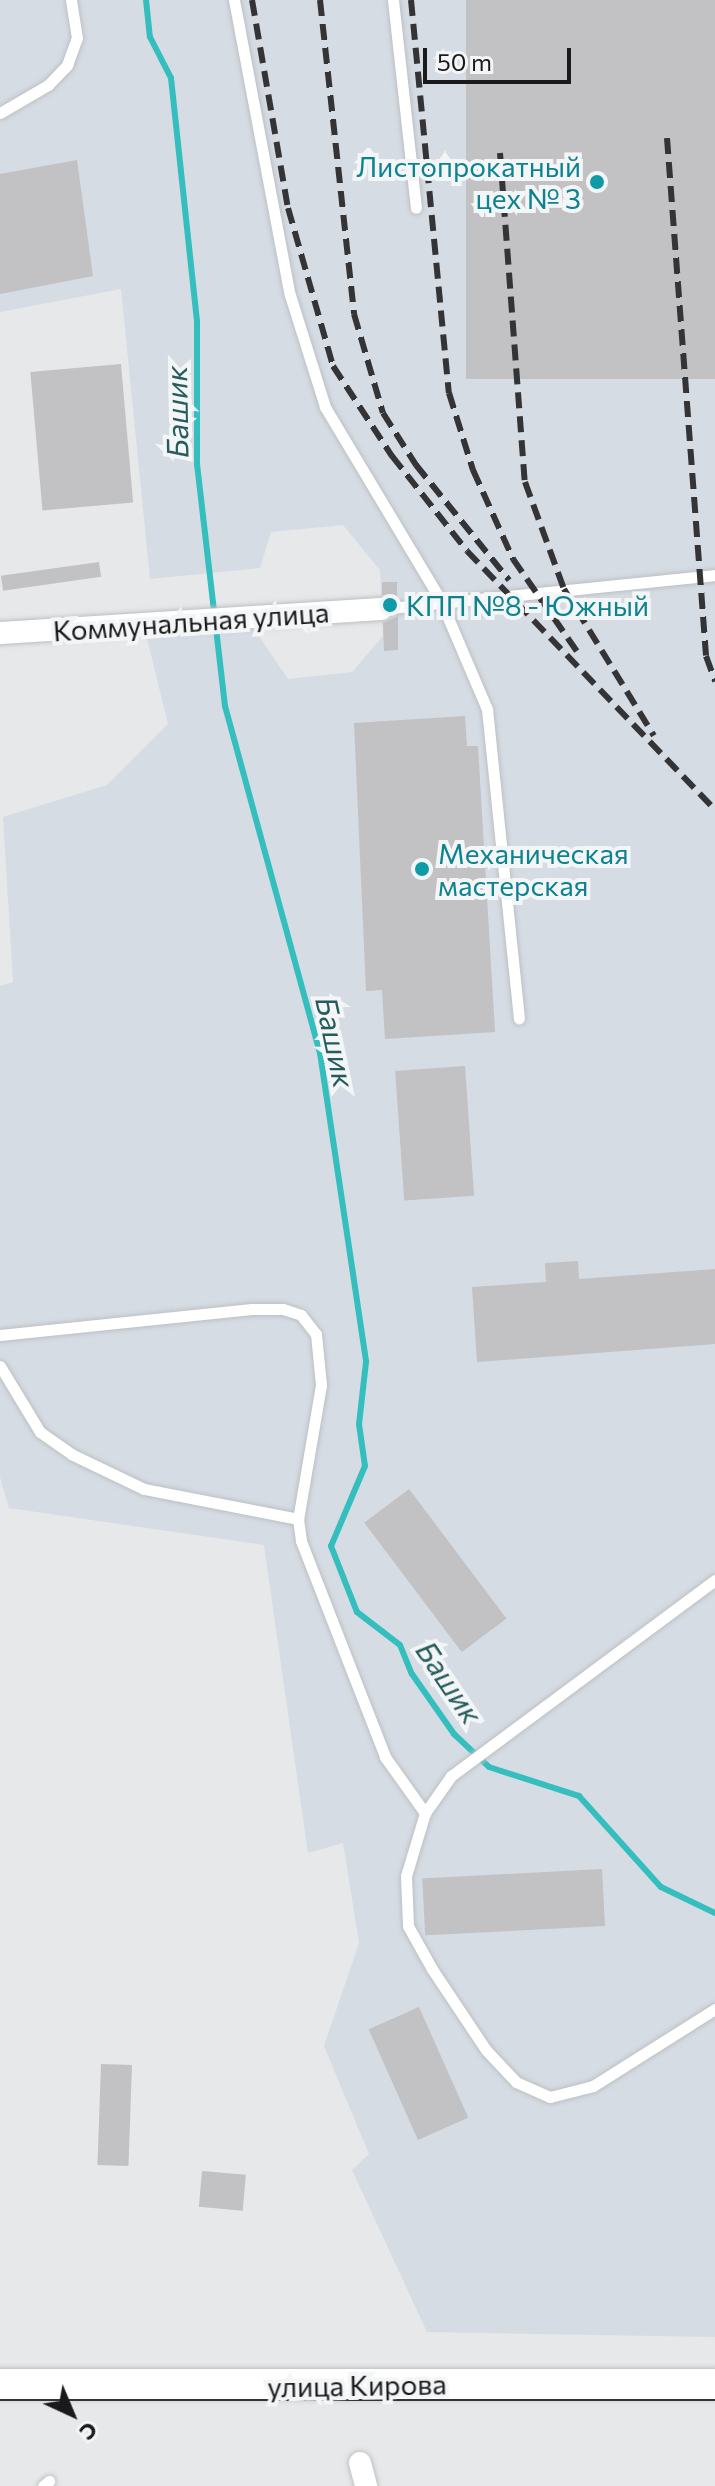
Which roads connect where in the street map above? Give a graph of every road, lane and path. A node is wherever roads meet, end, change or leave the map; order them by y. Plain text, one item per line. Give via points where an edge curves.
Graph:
1 (71, 0) edge
2 (234, 0) edge
3 (393, 0) edge
4 (0, 113) edge
5 (416, 208) dead end
6 (715, 575) edge
7 (440, 599) junction
8 (381, 609) joint
9 (0, 633) edge
10 (519, 1018) dead end
11 (0, 1335) edge
12 (0, 1366) edge
13 (298, 1519) junction
14 (715, 1580) edge
15 (425, 1813) junction
16 (715, 2009) edge
17 (0, 2384) edge
18 (715, 2384) edge
19 (360, 2463) dead end
20 (366, 2486) edge

1 - 4 lane via 77,38 67,65 48,85
2 - 7 lane via 290,295 325,407
3 - 5 lane
6 - 7 lane
7 - 8 lane
7 - 10 lane via 487,709
8 - 9 street, Коммунальная улица
11 - 13 lane via 252,1309 301,1315 316,1334 321,1385
12 - 13 lane via 40,1432 71,1454 144,1489
13 - 15 lane via 301,1541 385,1757
14 - 15 lane via 451,1776
15 - 16 lane via 406,1876 408,1926 486,2050 516,2082 550,2097 593,2086
17 - 18 main road, улица Кирова
19 - 20 street

